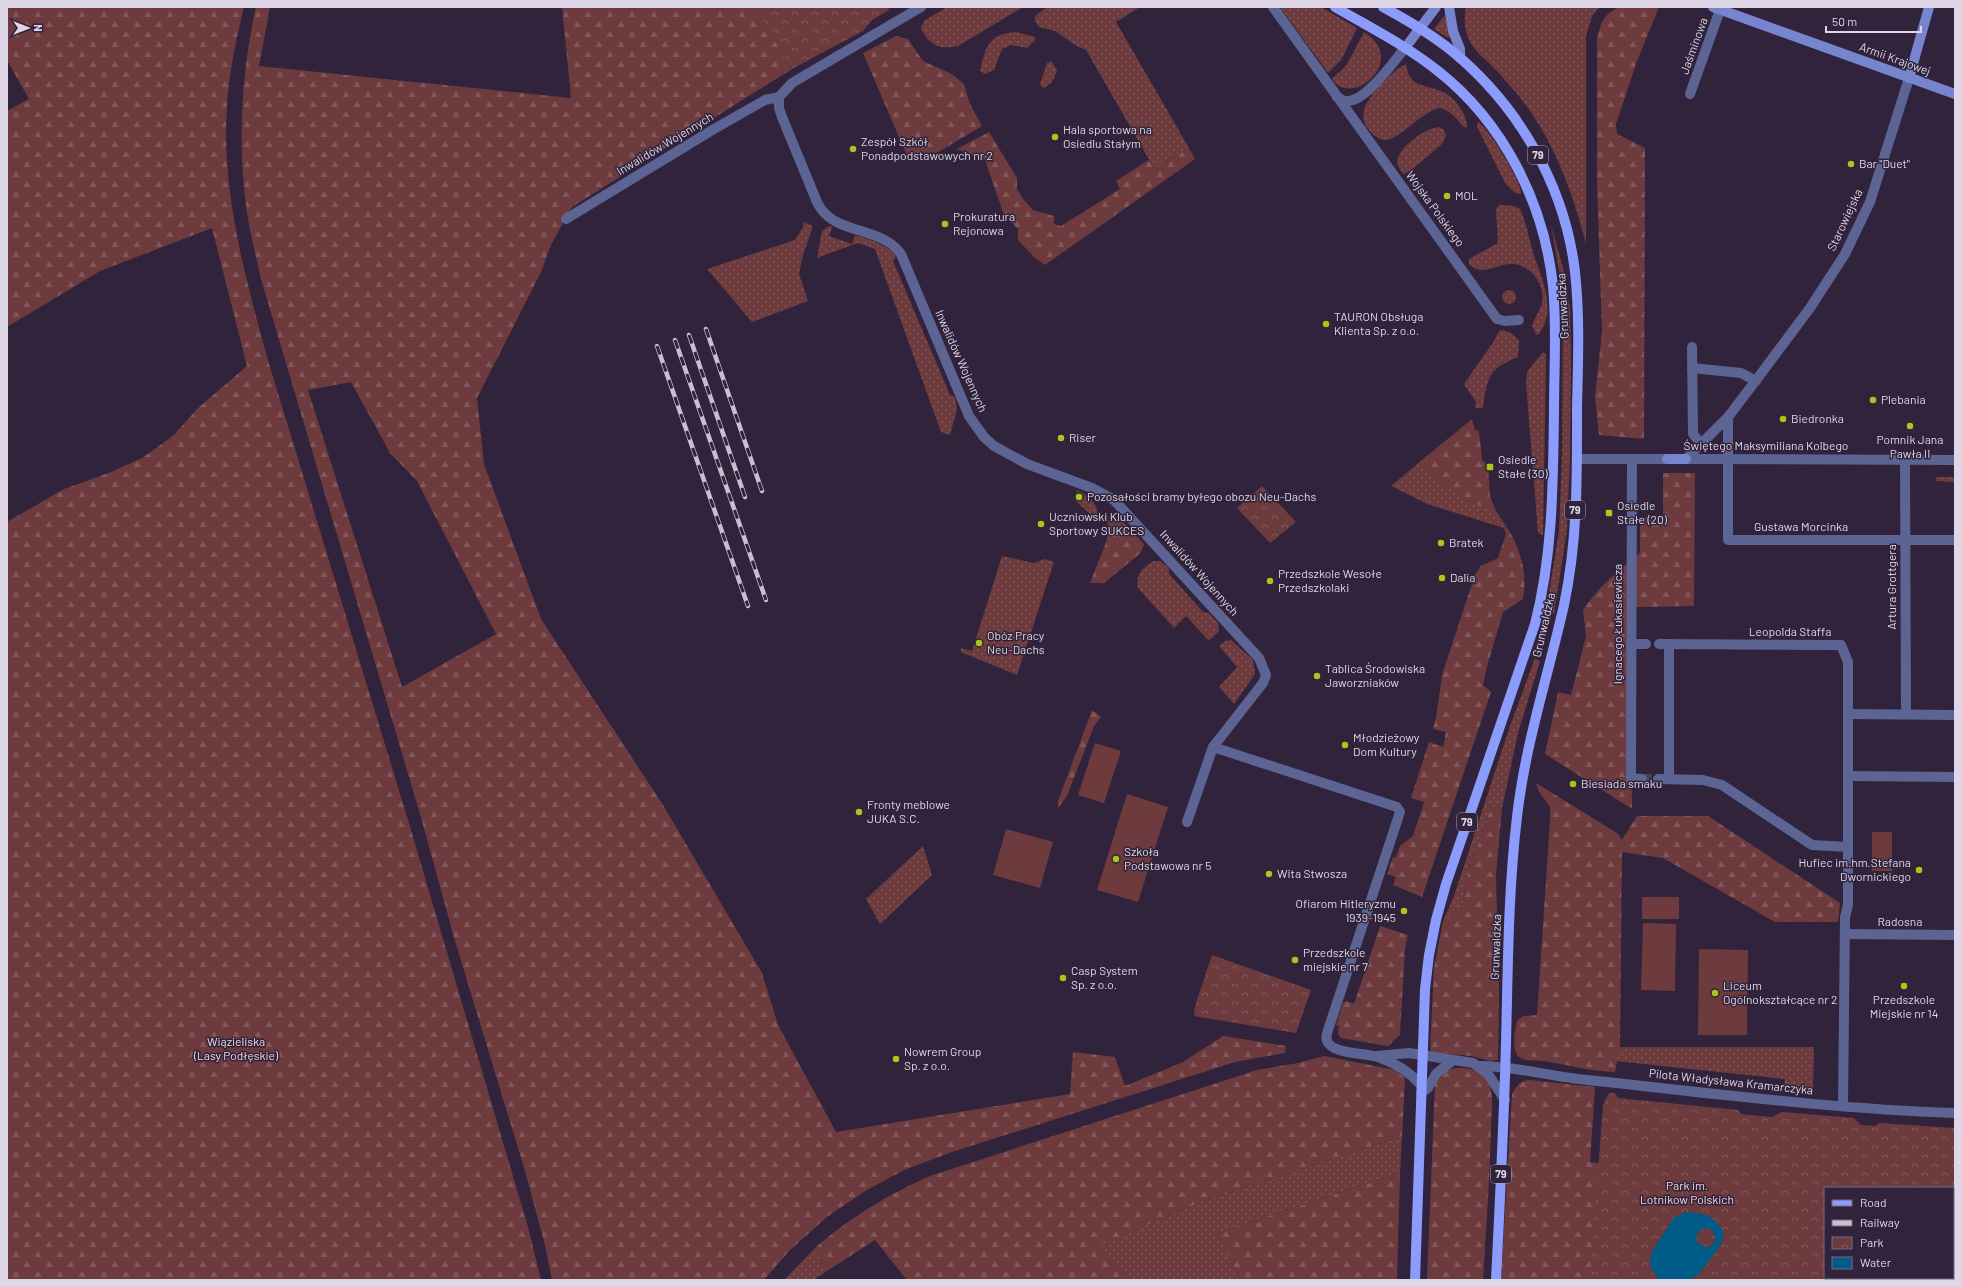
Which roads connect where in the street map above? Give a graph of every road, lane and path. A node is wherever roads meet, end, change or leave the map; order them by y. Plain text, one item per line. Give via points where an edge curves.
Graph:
1 (921, 7) edge
2 (1273, 7) edge
3 (1335, 7) edge
4 (1385, 7) edge
5 (1436, 7) edge
6 (1449, 7) edge
7 (1929, 7) edge
8 (1718, 8) edge
9 (1419, 28) junction
10 (1405, 48) junction
11 (1460, 58) junction
12 (1910, 78) junction
13 (1690, 94) dead end
14 (1955, 94) edge
15 (779, 96) junction
16 (1337, 97) junction
17 (566, 219) dead end
18 (1519, 320) dead end
19 (1692, 347) dead end
20 (1692, 368) junction
21 (1756, 381) junction
22 (1728, 417) junction
23 (1701, 444) junction
24 (1577, 459) junction
25 (1686, 459) junction
26 (1728, 459) junction
27 (1632, 460) junction
28 (1905, 460) junction
29 (1955, 460) edge
30 (1905, 540) junction
31 (1955, 540) edge
32 (1631, 644) junction
33 (1646, 644) dead end
34 (1659, 644) dead end
35 (1669, 644) junction
36 (1848, 714) junction
37 (1906, 714) junction
38 (1955, 715) edge
39 (1213, 747) junction
40 (1848, 776) junction
41 (1955, 777) edge
42 (1642, 779) tunnel mouth
43 (1658, 779) tunnel mouth
44 (1669, 779) junction
45 (1187, 822) dead end
46 (1848, 847) junction
47 (1845, 934) junction
48 (1955, 935) edge
49 (1422, 1055) junction
50 (1377, 1056) junction
51 (1452, 1060) junction
52 (1480, 1066) junction
53 (1506, 1069) junction
54 (1421, 1089) junction
55 (1504, 1100) junction
56 (1843, 1106) junction
57 (1955, 1113) edge
58 (1415, 1280) edge
59 (1496, 1280) edge

1 - 15 street, Inwalidów Wojennych via 792,83
2 - 16 street
3 - 10 main road, 79
4 - 9 main road, 79
5 - 9 street
6 - 11 street
7 - 12 street, Starowiejska
8 - 12 street, Armii Krajowej
8 - 13 street, Jaśminowa
9 - 10 street
9 - 11 main road, Grunwaldzka / 79
10 - 16 street via 1364,95 1345,101
10 - 49 main road, Grunwaldzka / 79 via 1439,72 1465,95 1492,126 1516,163 1536,210 1546,244 1554,316 1552,507 1541,602 1436,920 1427,970
11 - 24 main road, Grunwaldzka / 79 via 1496,93 1526,135 1552,185 1567,228 1574,261 1577,295
12 - 14 street, Armii Krajowej
12 - 21 street, Starowiejska via 1870,202 1845,254 1810,308
15 - 17 street, Inwalidów Wojennych via 765,100 714,129
15 - 39 street, Inwalidów Wojennych via 782,117 823,214 832,220 883,238 897,249 969,416 984,437 994,446 1024,463 1092,488 1114,500 1259,658 1266,675 1263,683
16 - 18 street, Wojska Polskiego via 1497,319
19 - 20 street
20 - 21 street via 1740,372
20 - 23 street via 1693,434
21 - 22 street, Starowiejska
22 - 23 street, Starowiejska
22 - 26 street
23 - 25 street, Starowiejska
24 - 27 street, Świętego Maksymiliana Kolbego
24 - 53 main road, Grunwaldzka / 79 via 1574,538 1565,597 1532,730 1520,791 1512,874
25 - 26 street, Świętego Maksymiliana Kolbego
25 - 27 street, Świętego Maksymiliana Kolbego
26 - 28 street, Świętego Maksymiliana Kolbego
26 - 30 street, Gustawa Morcinka via 1728,540
27 - 32 street, Ignacego Łukasiewicza
28 - 29 street, Świętego Maksymiliana Kolbego
28 - 30 street, Artura Grottgera
30 - 31 street, Gustawa Morcinka
30 - 37 street, Artura Grottgera
32 - 33 street
32 - 42 street, Ignacego Łukasiewicza via 1631,778
34 - 35 street
35 - 36 street, Leopolda Staffa via 1841,645 1848,662
35 - 44 street
36 - 37 street
36 - 40 street
37 - 38 street
39 - 45 street, Inwalidów Wojennych
39 - 50 street via 1397,807 1400,812 1329,1027 1327,1043 1334,1048
40 - 41 street
40 - 46 street
43 - 44 street
44 - 46 street via 1703,780 1722,785 1812,845
46 - 47 street via 1848,906
47 - 48 street, Radosna
47 - 56 street
49 - 50 street, Pilota Władysława Kramarczyka via 1399,1053
49 - 51 street, Pilota Władysława Kramarczyka
49 - 54 main road, Grunwaldzka / 79
50 - 54 street via 1405,1070
51 - 52 street, Pilota Władysława Kramarczyka
51 - 54 street via 1436,1074 1428,1088
52 - 53 street, Pilota Władysława Kramarczyka
52 - 55 street
53 - 55 main road, Grunwaldzka / 79
53 - 56 street, Pilota Władysława Kramarczyka via 1586,1080
54 - 58 main road, Grunwaldzka / 79
55 - 59 main road, Grunwaldzka / 79
56 - 57 street, Pilota Władysława Kramarczyka

